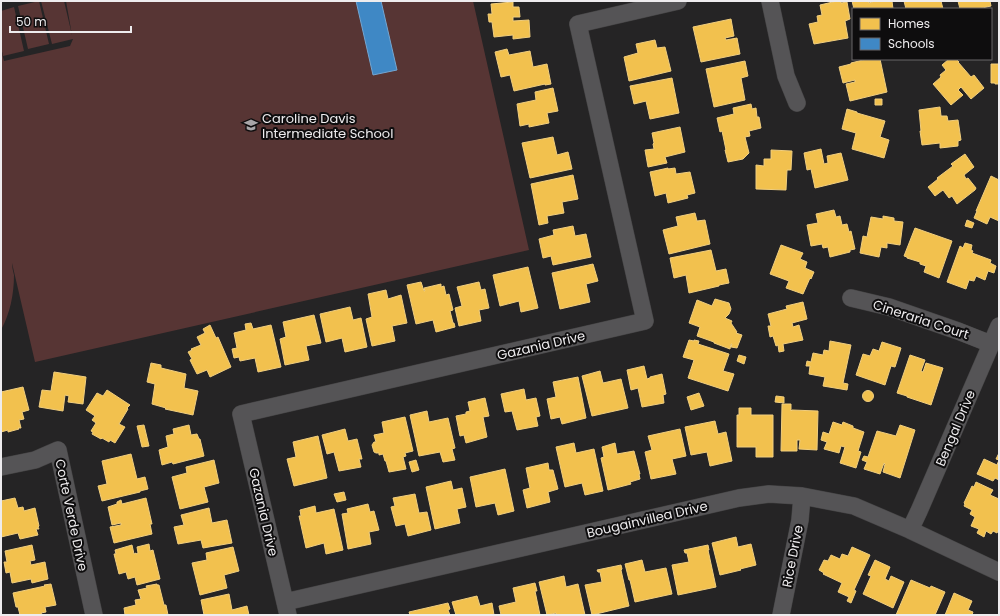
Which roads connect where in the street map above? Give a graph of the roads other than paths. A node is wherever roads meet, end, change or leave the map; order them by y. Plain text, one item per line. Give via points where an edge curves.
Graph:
1 (678, 1) edge
2 (770, 1) edge
3 (797, 103) dead end
4 (851, 298) dead end
5 (999, 326) edge
6 (991, 344) junction
7 (1, 467) edge
8 (802, 496) junction
9 (910, 530) junction
10 (999, 572) edge
11 (287, 609) edge
12 (94, 615) edge
13 (781, 615) edge

1 - 11 street, Gazania Drive via 578,24 645,321 242,414
2 - 3 street via 786,76
4 - 6 street, Cineraria Court via 889,307
5 - 6 street, Bengal Drive
6 - 9 street, Bengal Drive
7 - 12 street, Corte Verde Drive via 35,460 58,450
8 - 9 street, Bougainvillea Drive via 854,506
8 - 11 street, Bougainvillea Drive via 769,494 739,498
8 - 13 street, Rice Drive via 800,520
9 - 10 street, Bougainvillea Drive

